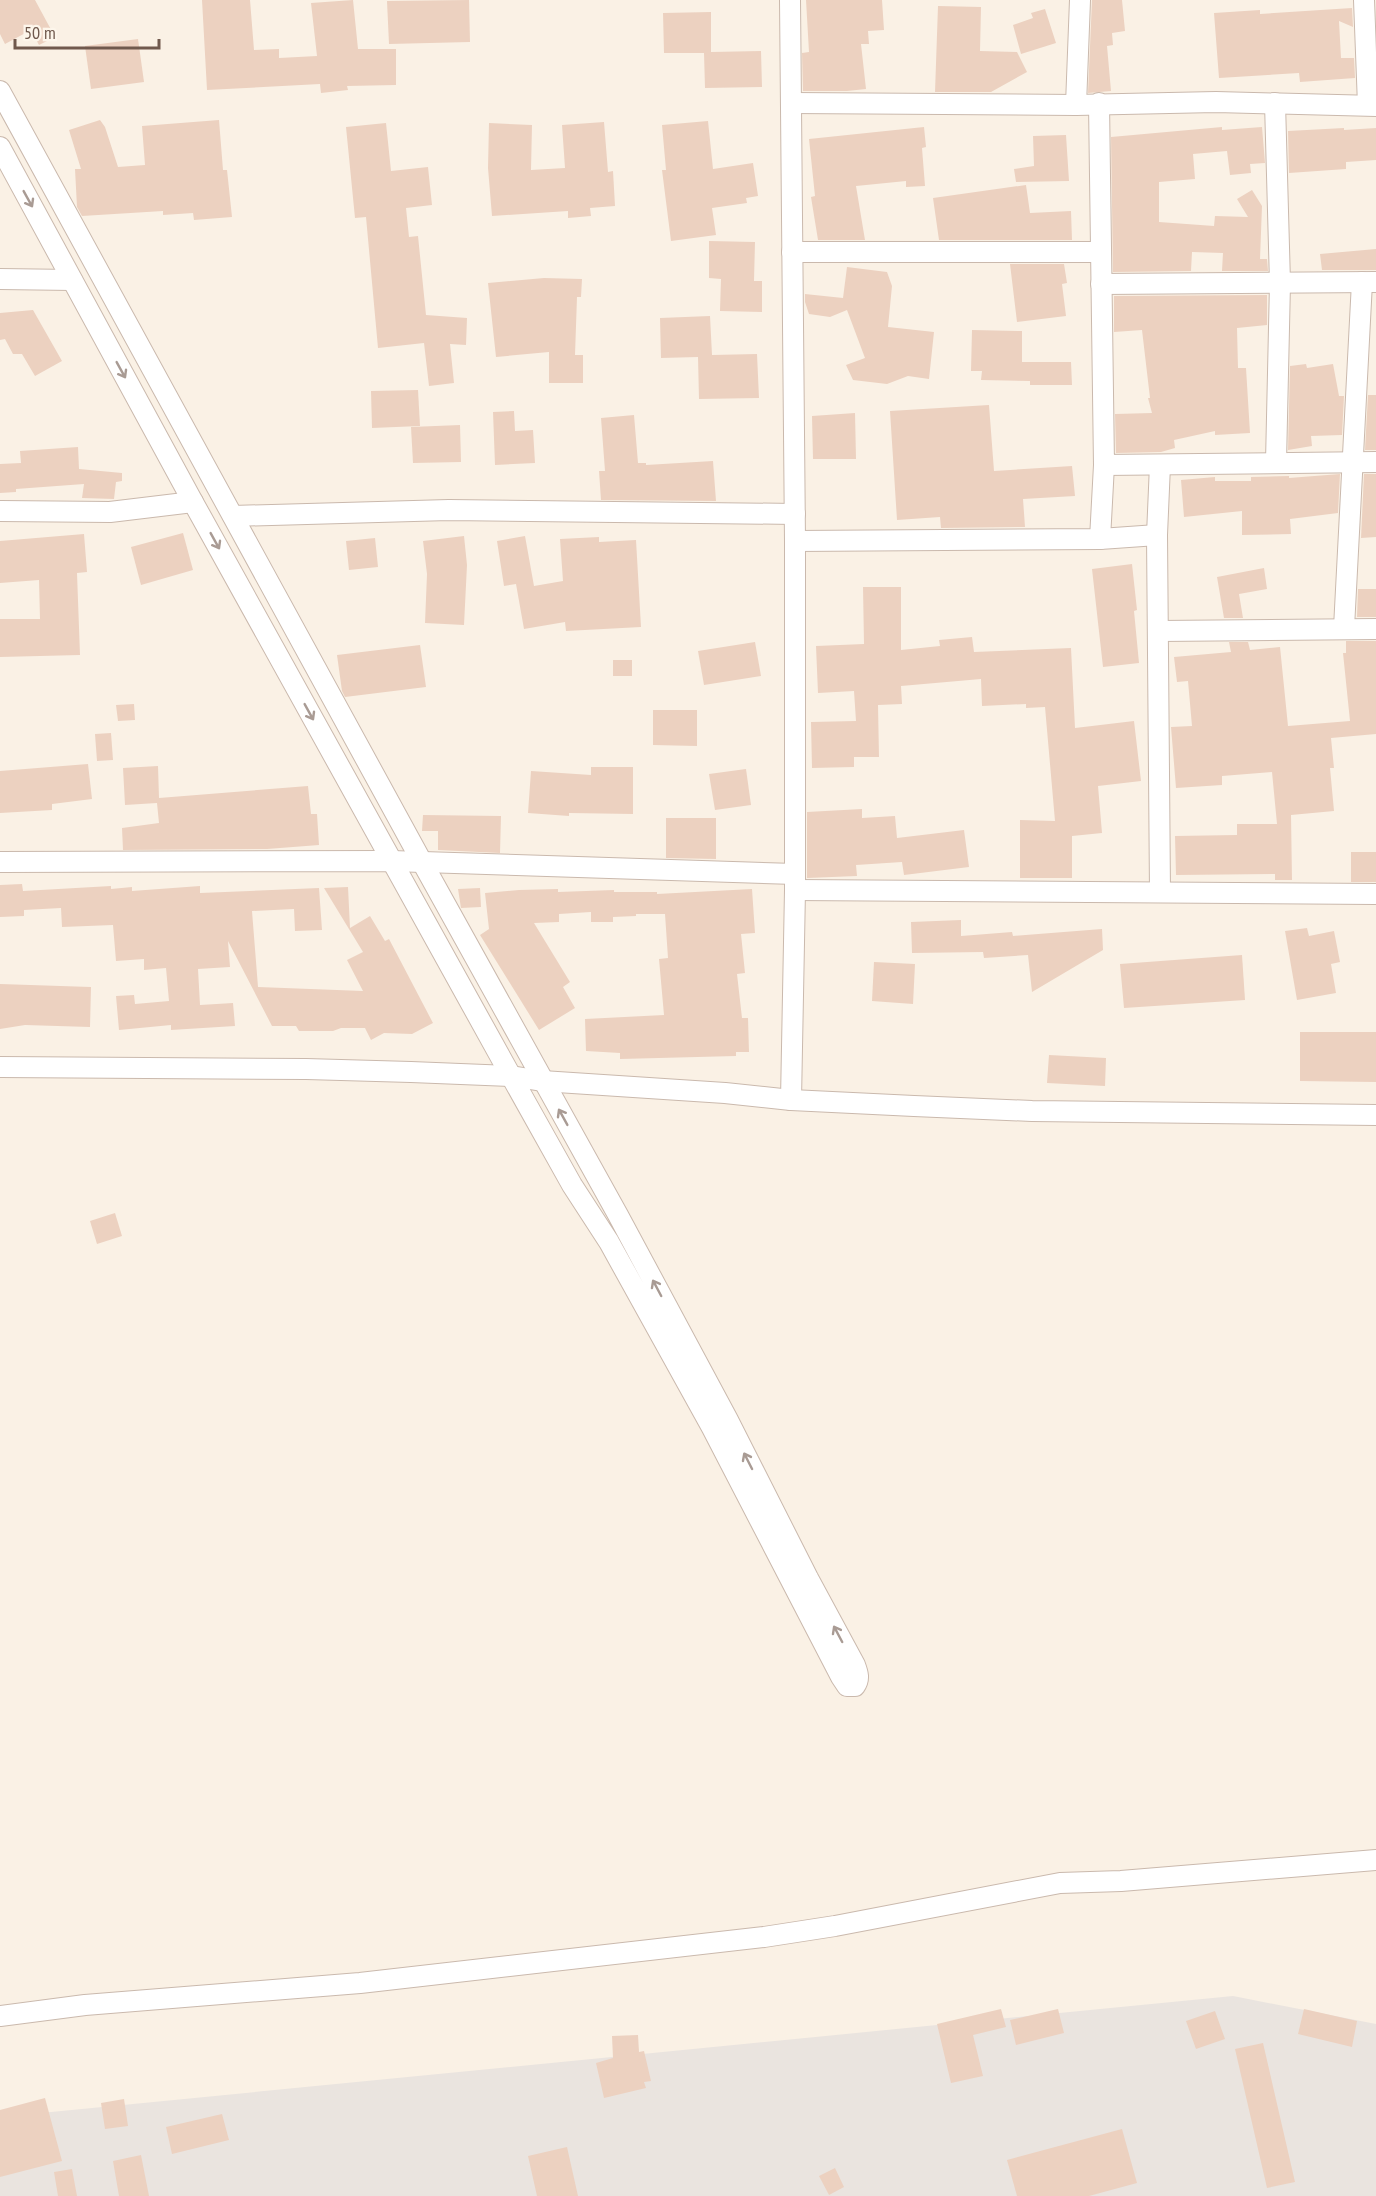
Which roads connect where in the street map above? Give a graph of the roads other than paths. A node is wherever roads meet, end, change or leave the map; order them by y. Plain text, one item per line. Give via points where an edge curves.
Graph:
1 (790, 0) edge
2 (1080, 0) edge
3 (1364, 0) edge
4 (0, 91) edge
5 (792, 103) junction
6 (1099, 103) junction
7 (1275, 103) junction
8 (1076, 105) junction
9 (1372, 106) edge
10 (0, 147) edge
11 (792, 252) junction
12 (1100, 252) junction
13 (0, 279) edge
14 (72, 280) junction
15 (1369, 282) edge
16 (1280, 283) junction
17 (1101, 284) junction
18 (1276, 462) junction
19 (1353, 462) junction
20 (1376, 462) edge
21 (1104, 465) junction
22 (1160, 465) junction
23 (193, 502) junction
24 (0, 511) edge
25 (795, 514) junction
26 (233, 516) junction
27 (1157, 535) junction
28 (1100, 539) junction
29 (795, 541) junction
30 (1344, 628) junction
31 (1376, 628) edge
32 (1159, 631) junction
33 (391, 861) junction
34 (0, 862) edge
35 (422, 862) junction
36 (795, 882) junction
37 (1160, 892) junction
38 (1376, 894) edge
39 (0, 1067) edge
40 (511, 1076) junction
41 (542, 1081) junction
42 (791, 1100) junction
43 (1376, 1115) edge
44 (1376, 1860) edge
45 (0, 2016) edge

1 - 5 street
2 - 8 street
3 - 9 street
4 - 26 street
5 - 8 street
5 - 11 street
6 - 7 street
6 - 8 street
6 - 12 street
7 - 9 street
7 - 16 street
10 -> 14 street
11 - 12 street
11 - 25 street
12 - 17 street
13 - 14 street
14 -> 23 street
15 - 16 street
15 - 19 street
16 - 17 street
16 - 18 street
17 - 21 street
18 - 19 street
18 - 22 street
19 - 20 street
19 - 30 street
21 - 22 street
21 - 28 street
22 - 27 street
23 - 24 street via 110,512
23 -> 33 street
25 - 26 street via 449,510
25 - 29 street
26 - 35 street
27 - 28 street
27 - 32 street
28 - 29 street
29 - 36 street
30 - 31 street
30 - 32 street
32 - 37 street
33 - 34 street
33 - 35 street
33 - 40 street
35 - 36 street
35 - 41 street
36 - 37 street
36 - 42 street
37 - 38 street
39 - 40 street via 306,1069
40 - 41 street
40 -> 41 street via 712,1428 841,1677 847,1686 855,1686 855,1665 684,1338
41 - 42 street via 726,1092
42 - 43 street via 1032,1111
44 - 45 street via 1060,1883 764,1937 360,1983 85,2005

